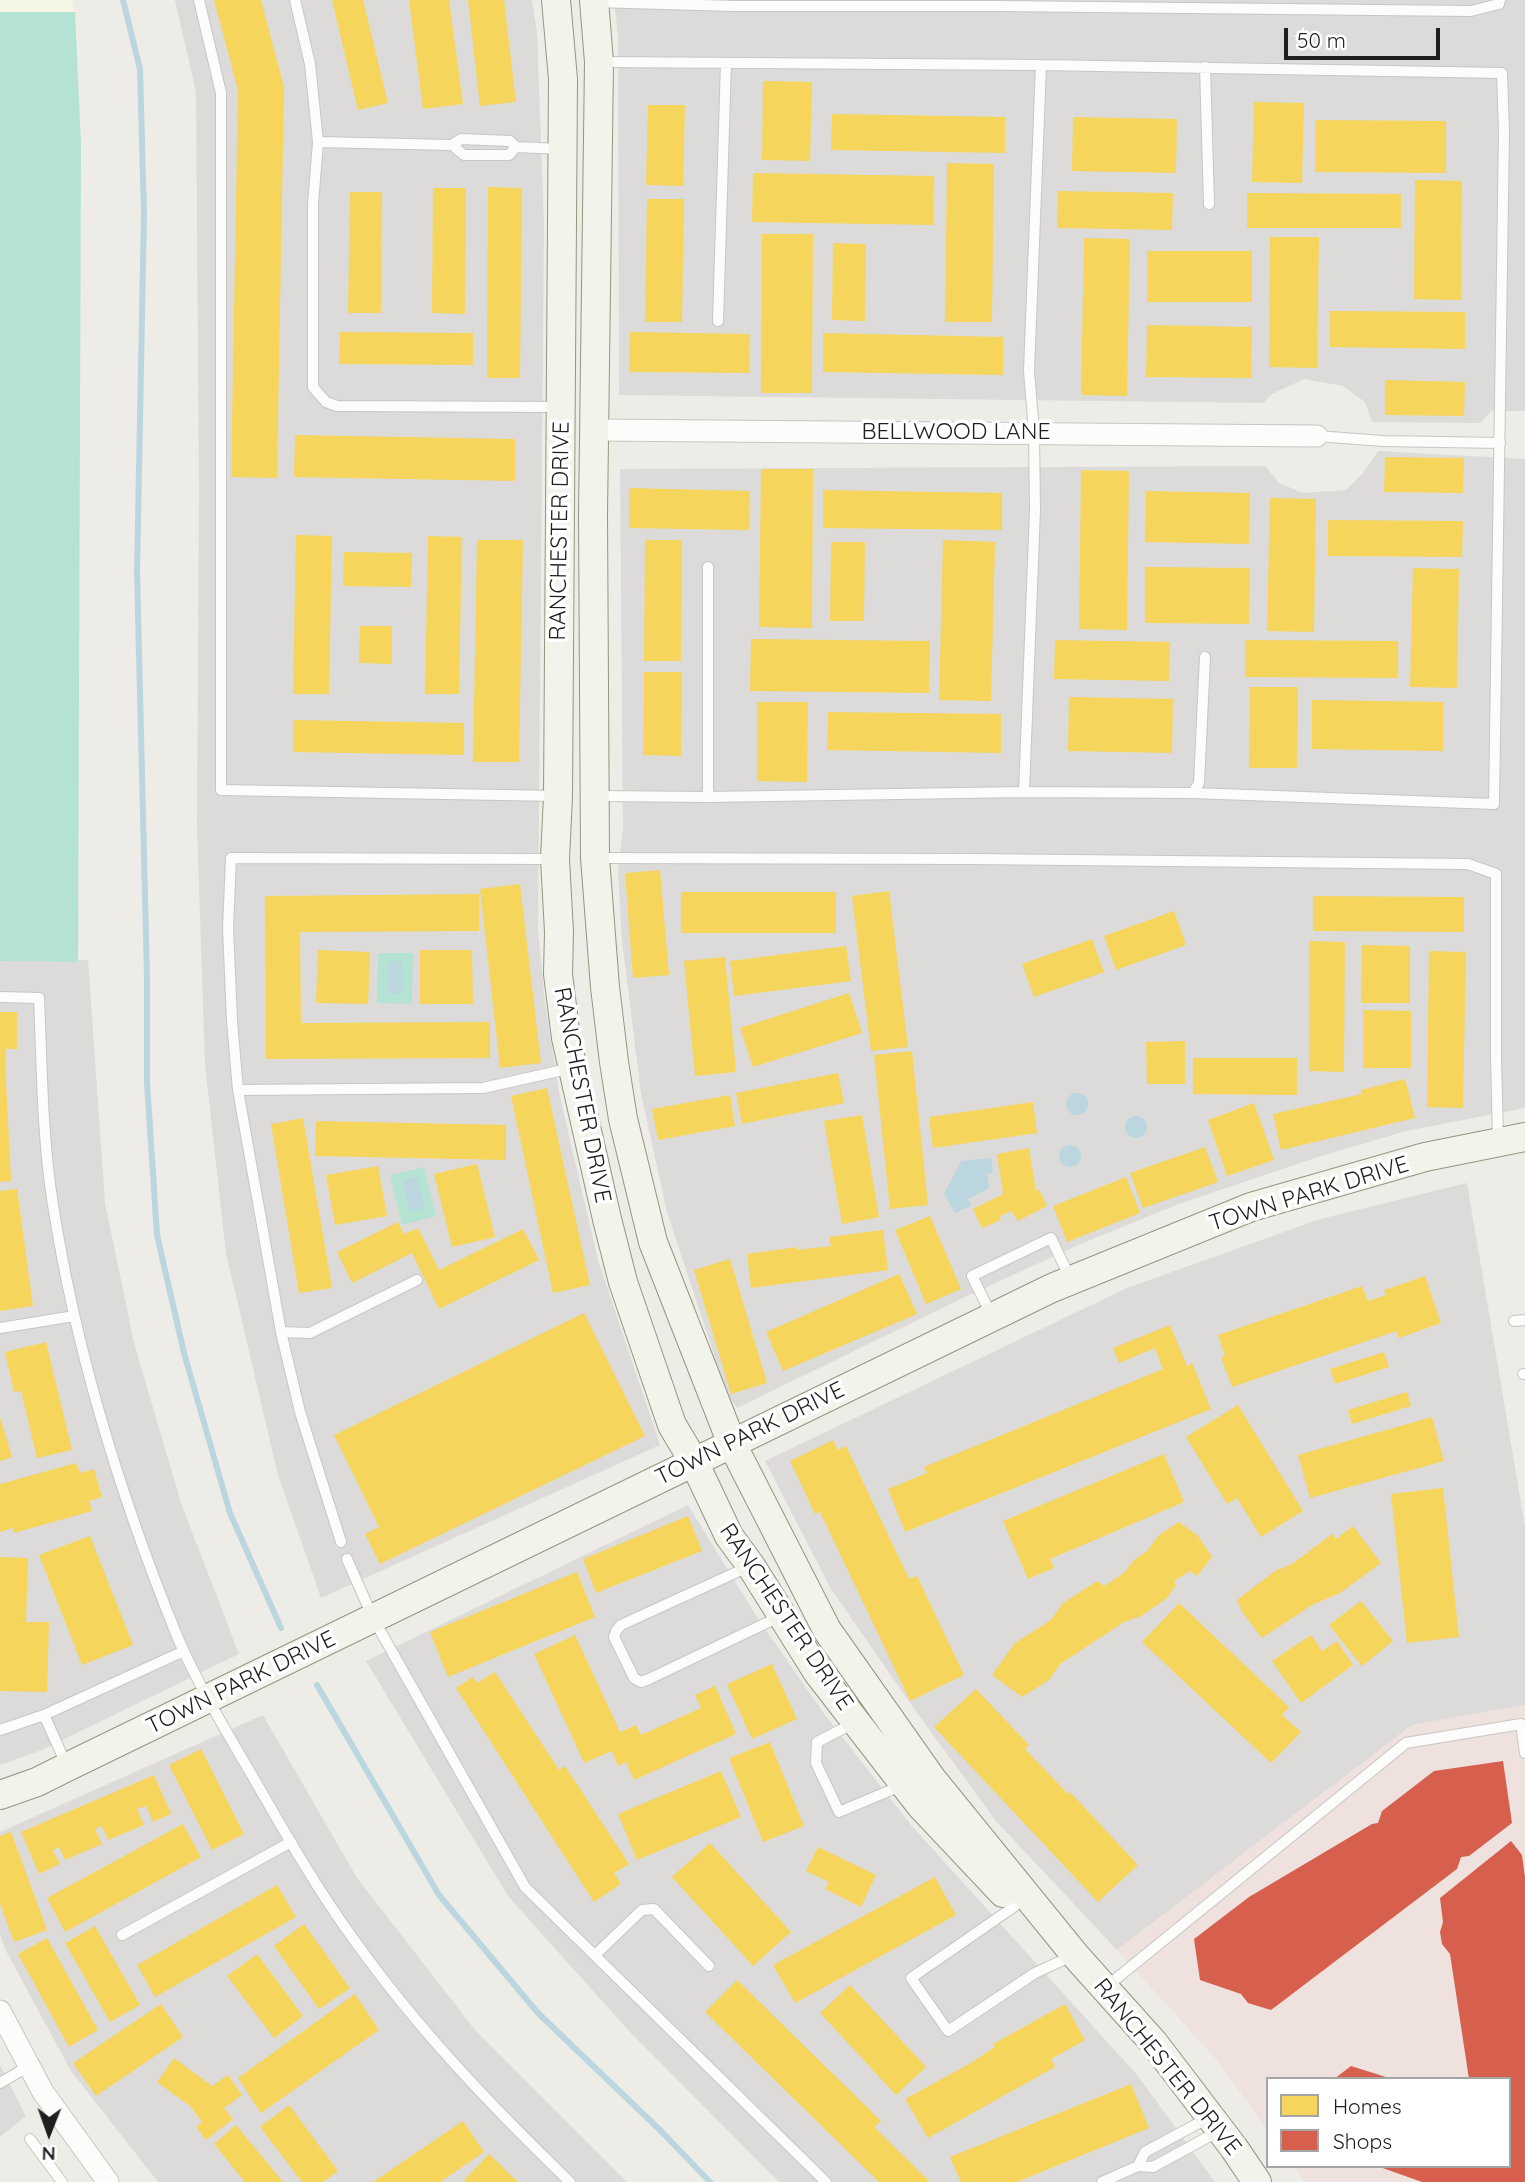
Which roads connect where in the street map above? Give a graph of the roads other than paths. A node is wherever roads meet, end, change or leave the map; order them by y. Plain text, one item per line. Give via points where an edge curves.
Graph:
1 (199, 0) edge
2 (295, 0) edge
3 (556, 0) edge
4 (1500, 0) edge
5 (594, 1) edge
6 (1055, 3) edge
7 (1249, 4) edge
8 (599, 62) junction
9 (726, 63) junction
10 (1041, 65) junction
11 (1205, 67) junction
12 (318, 142) junction
13 (563, 149) junction
14 (598, 149) junction
15 (1209, 204) dead end
16 (719, 321) dead end
17 (561, 407) junction
18 (595, 430) junction
19 (1034, 432) junction
20 (1317, 436) joint
21 (1500, 443) junction
22 (560, 514) junction
23 (593, 514) junction
24 (708, 567) dead end
25 (1205, 657) dead end
26 (1024, 792) junction
27 (1193, 793) junction
28 (558, 796) junction
29 (596, 796) junction
30 (708, 797) junction
31 (595, 858) junction
32 (555, 859) junction
33 (0, 997) edge
34 (572, 1068) junction
35 (238, 1090) junction
36 (623, 1119) junction
37 (588, 1129) junction
38 (1512, 1140) edge
39 (417, 1280) dead end
40 (1071, 1280) junction
41 (74, 1316) junction
42 (992, 1317) junction
43 (0, 1328) edge
44 (281, 1332) junction
45 (732, 1444) junction
46 (694, 1462) junction
47 (341, 1542) dead end
48 (347, 1559) dead end
49 (751, 1566) junction
50 (782, 1616) junction
51 (373, 1618) junction
52 (184, 1651) junction
53 (208, 1699) junction
54 (44, 1715) junction
55 (871, 1726) junction
56 (0, 1730) edge
57 (1525, 1753) edge
58 (68, 1767) junction
59 (905, 1784) junction
60 (0, 1795) edge
61 (291, 1843) junction
62 (1015, 1906) junction
63 (122, 1935) dead end
64 (594, 1955) junction
65 (1075, 1955) junction
66 (709, 1966) dead end
67 (1106, 1987) junction
68 (0, 2011) edge
69 (29, 2066) junction
70 (0, 2082) edge
71 (1216, 2124) junction
72 (30, 2139) dead end
73 (1138, 2165) junction
74 (1119, 2178) edge
75 (61, 2182) edge
76 (108, 2182) edge
77 (570, 2182) edge
78 (825, 2182) edge
79 (1102, 2182) edge
80 (1257, 2182) edge

1 - 28 lane via 221,93 220,790
2 - 12 lane via 310,64
3 - 13 street, RANCHESTER DRIVE via 564,79
4 - 7 lane via 1471,11
5 - 6 lane via 735,6
5 - 8 street, RANCHESTER DRIVE
6 - 7 lane
8 - 9 lane
8 - 14 street, RANCHESTER DRIVE
9 - 10 lane
9 - 16 lane
10 - 11 lane
10 - 19 lane via 1029,371
11 - 15 lane
11 - 21 lane via 1502,73
12 - 13 lane via 453,145 461,139
12 - 17 lane via 313,204 313,387 318,395 337,407
13 - 14 street
13 - 17 street, RANCHESTER DRIVE
14 - 18 street, RANCHESTER DRIVE
17 - 22 street, RANCHESTER DRIVE
18 - 19 street, BELLWOOD LANE
18 - 23 street, RANCHESTER DRIVE
19 - 20 street, BELLWOOD LANE
19 - 26 lane
20 - 21 lane
21 - 27 lane via 1494,804
22 - 23 street
22 - 28 street, RANCHESTER DRIVE
23 - 29 street, RANCHESTER DRIVE
24 - 30 lane
25 - 27 lane via 1199,783
26 - 27 lane
26 - 30 lane
28 - 29 street
28 - 32 street, RANCHESTER DRIVE
29 - 30 lane
29 - 31 street, RANCHESTER DRIVE
31 - 36 street, RANCHESTER DRIVE via 605,987
31 - 38 lane via 1468,864 1496,874 1496,1056
32 - 34 street, RANCHESTER DRIVE via 558,974
32 - 35 lane via 231,858 228,928
33 - 41 lane via 39,998 52,1202
34 - 35 lane via 470,1088
34 - 37 street, RANCHESTER DRIVE
35 - 44 lane
36 - 37 street
36 - 45 street, RANCHESTER DRIVE via 653,1242
37 - 46 street, RANCHESTER DRIVE via 624,1282 673,1425
38 - 40 street, TOWN PARK DRIVE via 1425,1157 1251,1207
39 - 44 lane via 310,1332
40 - 42 street, TOWN PARK DRIVE
40 - 42 lane via 1051,1238 972,1276
41 - 43 lane
41 - 52 lane via 125,1496
42 - 45 street, TOWN PARK DRIVE
44 - 47 lane via 300,1412
45 - 46 street, TOWN PARK DRIVE
45 - 55 street, RANCHESTER DRIVE
46 - 49 street, RANCHESTER DRIVE via 729,1536
46 - 51 street, TOWN PARK DRIVE
48 - 51 lane
49 - 50 street, RANCHESTER DRIVE
49 - 50 lane via 621,1625 614,1637 634,1678 641,1682 649,1679
50 - 55 street, RANCHESTER DRIVE via 818,1673
51 - 53 street, TOWN PARK DRIVE
51 - 64 lane via 525,1887
52 - 53 lane
52 - 54 lane
53 - 58 street, TOWN PARK DRIVE
53 - 61 lane
54 - 56 lane
54 - 58 lane
55 - 59 street, RANCHESTER DRIVE
55 - 59 lane via 817,1742 816,1763 839,1812
55 - 65 street, RANCHESTER DRIVE via 932,1779
57 - 67 lane via 1521,1724 1406,1743
58 - 60 street, TOWN PARK DRIVE
59 - 62 street, RANCHESTER DRIVE
61 - 63 lane
61 - 77 lane via 351,1937 426,2032
62 - 65 street, RANCHESTER DRIVE
62 - 65 lane via 911,1978 948,2031 1035,1973
64 - 66 lane via 642,1910 654,1909
64 - 78 lane
65 - 67 street, RANCHESTER DRIVE
67 - 71 street, RANCHESTER DRIVE
68 - 69 street
69 - 70 lane
69 - 76 street
71 - 73 lane via 1145,2152
71 - 73 lane via 1153,2167
71 - 80 street, RANCHESTER DRIVE
72 - 75 lane
73 - 74 lane
74 - 79 lane

